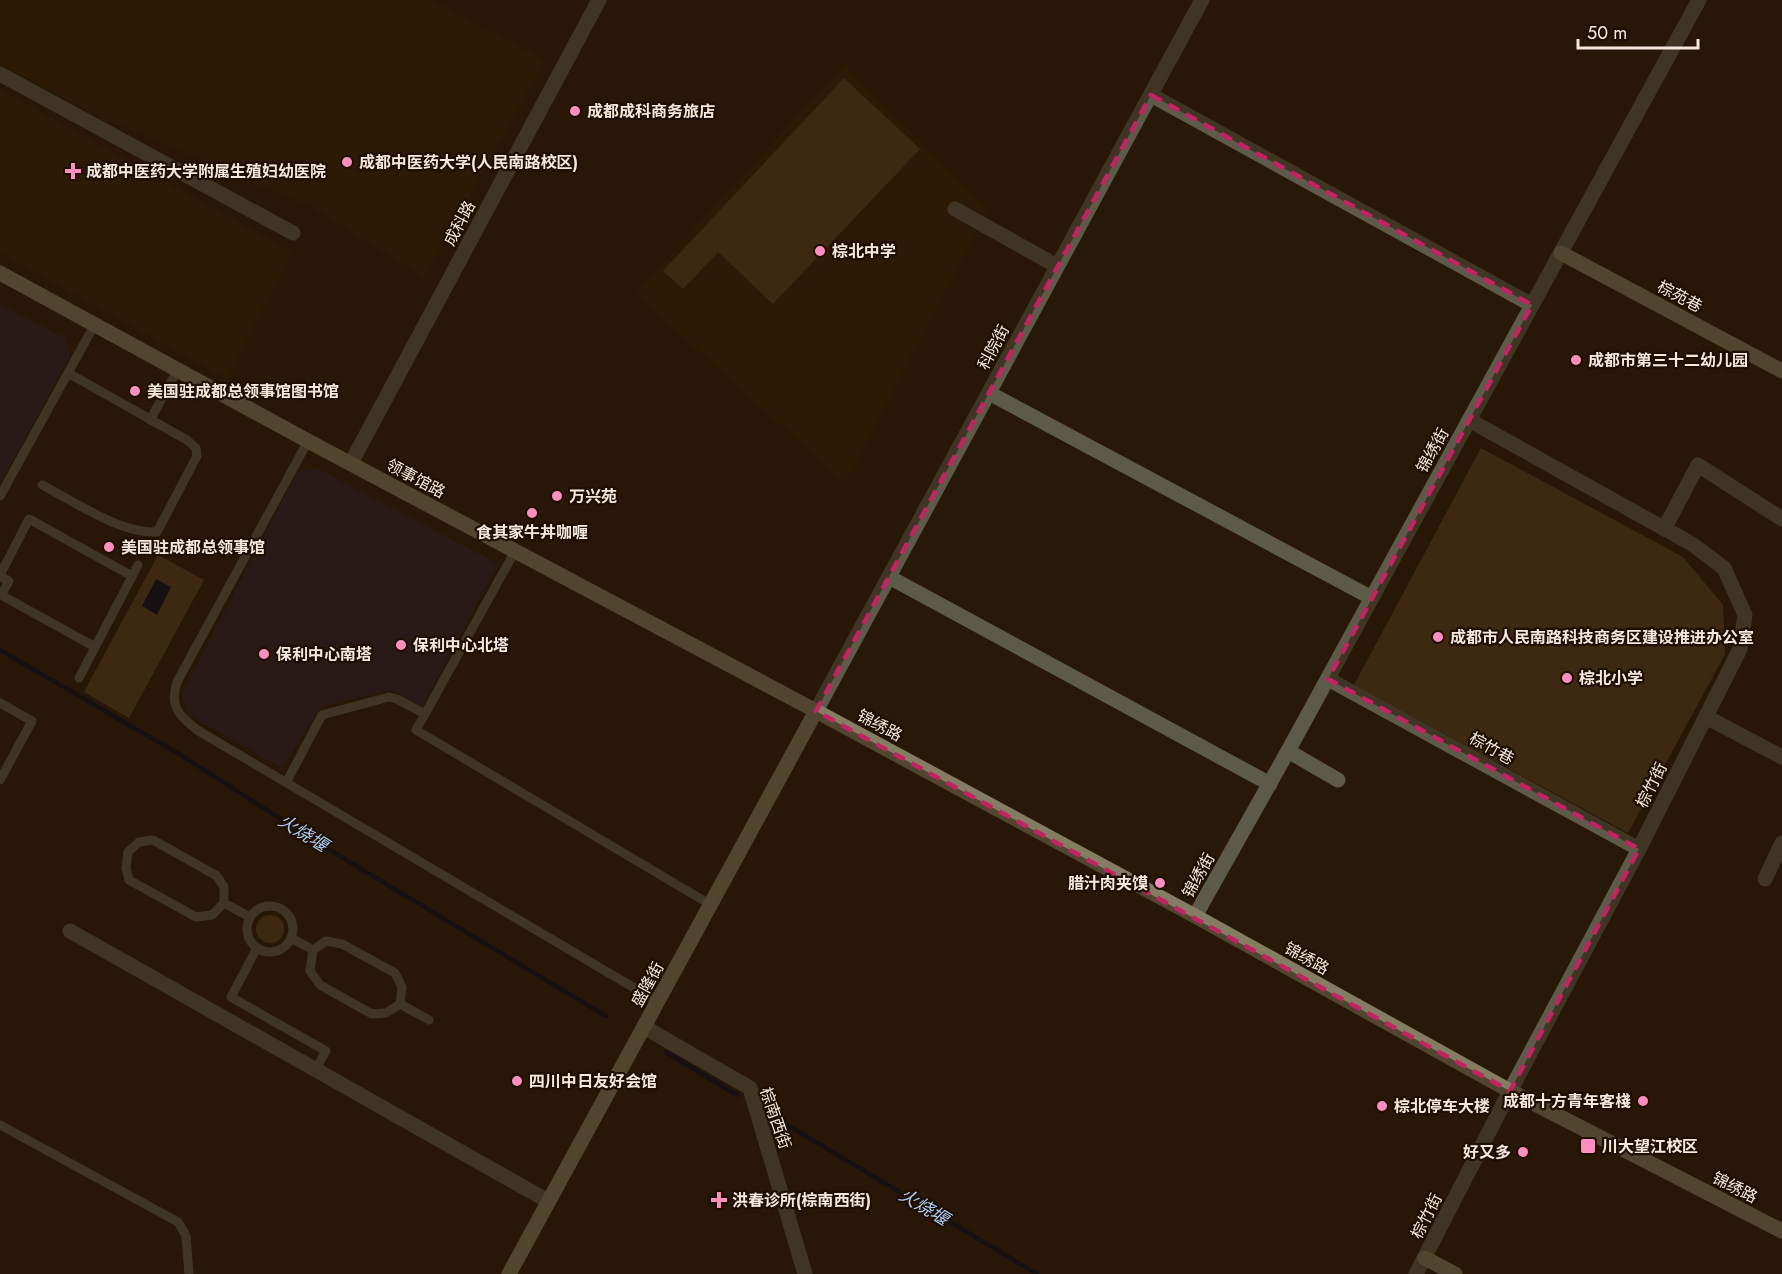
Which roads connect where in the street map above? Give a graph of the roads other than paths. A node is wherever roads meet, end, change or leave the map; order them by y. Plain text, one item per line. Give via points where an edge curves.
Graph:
1 (599, 0) edge
2 (1203, 0) edge
3 (1699, 0) edge
4 (0, 74) edge
5 (1151, 95) junction
6 (955, 209) dead end
7 (293, 233) dead end
8 (1561, 253) junction
9 (1057, 266) junction
10 (0, 273) edge
11 (1533, 305) junction
12 (95, 324) junction
13 (178, 369) junction
14 (1782, 370) edge
15 (68, 373) junction
16 (988, 393) junction
17 (150, 420) junction
18 (1469, 420) junction
19 (308, 441) junction
20 (351, 464) junction
21 (42, 485) dead end
22 (0, 496) edge
23 (1782, 519) edge
24 (1664, 529) junction
25 (515, 551) junction
26 (138, 565) dead end
27 (0, 576) edge
28 (132, 576) junction
29 (890, 577) junction
30 (1372, 598) junction
31 (95, 647) junction
32 (79, 678) dead end
33 (1328, 679) junction
34 (0, 703) edge
35 (816, 711) junction
36 (424, 714) junction
37 (1706, 717) junction
38 (1288, 751) junction
39 (1782, 757) edge
40 (0, 780) edge
41 (1338, 780) dead end
42 (287, 781) junction
43 (1270, 784) junction
44 (1782, 843) edge
45 (1639, 849) junction
46 (1765, 879) dead end
47 (224, 903) junction
48 (711, 905) junction
49 (1195, 916) junction
50 (250, 917) junction
51 (70, 931) dead end
52 (291, 938) junction
53 (257, 948) junction
54 (313, 950) junction
55 (658, 1002) junction
56 (400, 1004) junction
57 (429, 1020) dead end
58 (644, 1027) junction
59 (315, 1070) junction
60 (1510, 1090) junction
61 (0, 1125) edge
62 (549, 1202) junction
63 (1782, 1231) edge
64 (1425, 1258) junction
65 (189, 1274) edge
66 (509, 1274) edge
67 (805, 1274) edge
68 (1416, 1274) edge
69 (1455, 1274) edge

1 - 20 street, 成科路
2 - 5 street, 科院街
3 - 8 street, 锦绣街
4 - 7 street
5 - 9 street, 科院街
5 - 11 street
6 - 9 street
8 - 11 street, 锦绣街
8 - 14 main road, 棕苑巷
9 - 16 street, 科院街
10 - 12 main road, 领事馆路
11 - 18 street, 锦绣街
12 - 13 main road, 领事馆路
12 - 15 lane
13 - 17 lane
13 - 19 main road, 领事馆路
15 - 17 lane
15 - 22 lane
16 - 29 street, 科院街
16 - 30 street
17 - 21 lane via 187,440 196,448 197,456 157,532 143,533 117,524
18 - 24 street, 棕竹街
18 - 30 street, 锦绣街
19 - 20 main road, 领事馆路
19 - 42 lane via 173,694 176,709 197,730
20 - 25 main road, 领事馆路
23 - 24 street via 1698,465
24 - 37 street, 棕竹街 via 1724,568 1745,615 1740,649
25 - 35 main road, 领事馆路
25 - 36 lane
26 - 28 lane
27 - 28 lane via 29,519
27 - 31 lane via 9,581 1,595
28 - 31 lane
29 - 35 street, 科院街
29 - 43 street
30 - 33 street, 锦绣街
31 - 32 lane
33 - 38 street, 锦绣街
33 - 45 street, 棕竹巷
34 - 40 lane via 32,721
35 - 48 main road, 盛隆街
35 - 49 main road, 锦绣路
36 - 42 lane via 389,697 322,715
36 - 48 lane via 416,730
37 - 39 street
37 - 45 street, 棕竹街
38 - 41 street
38 - 43 street, 锦绣街
42 - 55 lane
43 - 49 street, 锦绣街
44 - 46 street
45 - 60 street, 棕竹街
47 - 47 lane via 224,887 218,876 153,840 139,842 128,852 129,880 195,916 212,915
47 - 50 lane
48 - 55 main road, 盛隆街
49 - 60 main road, 锦绣路
50 - 52 lane via 265,906 281,908 291,919
50 - 53 lane via 246,928
51 - 59 street
52 - 53 lane via 279,951
52 - 54 lane
53 - 59 lane via 231,997 326,1051
54 - 56 lane via 326,941 342,944 394,973 402,987
54 - 56 lane via 310,971 320,985 372,1014 386,1013
55 - 58 main road, 盛隆街
56 - 57 lane
58 - 62 main road, 盛隆街
58 - 67 street, 棕南西街 via 750,1088
59 - 62 street
60 - 63 main road, 锦绣路
60 - 64 street, 棕竹街
61 - 65 lane via 178,1222 186,1236
62 - 66 main road, 盛隆街
64 - 68 street, 棕竹街
64 - 69 main road

